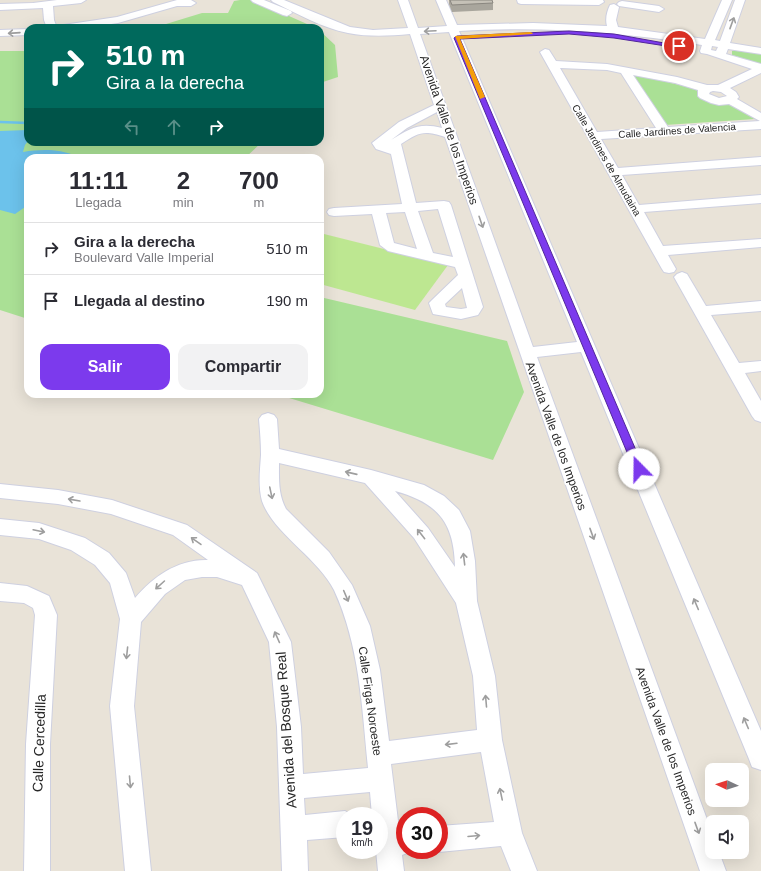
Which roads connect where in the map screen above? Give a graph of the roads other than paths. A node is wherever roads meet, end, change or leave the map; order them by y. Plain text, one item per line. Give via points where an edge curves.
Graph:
1 (80, 0) edge
2 (256, 0) edge
3 (276, 0) edge
4 (402, 0) edge
5 (521, 0) edge
6 (727, 0) edge
7 (740, 0) edge
8 (0, 1) edge
9 (578, 1) edge
10 (191, 3) dead end
11 (618, 4) edge
12 (661, 5) edge
13 (444, 6) edge
14 (0, 7) edge
15 (527, 11) dead end
16 (600, 11) edge
17 (38, 13) edge
18 (301, 15) junction
19 (118, 20) junction
20 (610, 20) junction
21 (654, 20) dead end
22 (50, 24) edge
23 (90, 24) edge
24 (112, 24) edge
25 (313, 24) edge
26 (502, 28) junction
27 (324, 30) edge
28 (568, 30) junction
29 (616, 31) junction
30 (24, 32) edge
31 (0, 33) edge
32 (455, 33) junction
33 (415, 36) junction
34 (541, 43) junction
35 (708, 43) junction
36 (724, 46) junction
37 (761, 51) edge
38 (552, 64) junction
39 (761, 69) edge
40 (624, 71) junction
41 (755, 79) edge
42 (720, 88) junction
43 (706, 89) junction
44 (732, 96) junction
45 (440, 106) junction
46 (761, 118) edge
47 (761, 125) edge
48 (409, 127) junction
49 (664, 131) junction
50 (450, 135) junction
51 (593, 136) junction
52 (761, 161) edge
53 (614, 172) junction
54 (761, 200) edge
55 (410, 207) junction
56 (378, 209) junction
57 (635, 209) junction
58 (334, 212) dead end
59 (761, 243) edge
60 (659, 251) junction
61 (426, 256) junction
62 (761, 306) edge
63 (701, 311) junction
64 (588, 346) junction
65 (527, 353) junction
66 (761, 366) edge
67 (734, 369) junction
68 (761, 416) edge
69 (268, 418) dead end
70 (270, 454) junction
71 (371, 477) junction
72 (0, 491) edge
73 (0, 526) edge
74 (250, 579) junction
75 (0, 592) edge
76 (466, 601) junction
77 (131, 619) junction
78 (490, 740) junction
79 (378, 754) junction
80 (761, 759) edge
81 (291, 788) junction
82 (353, 807) edge
83 (385, 807) edge
84 (336, 825) edge
85 (293, 829) junction
86 (509, 832) junction
87 (448, 838) edge
88 (388, 839) edge
89 (37, 871) edge
90 (138, 871) edge
91 (295, 871) edge
92 (391, 871) edge
93 (524, 871) edge
94 (713, 871) edge

1 - 17 street
2 - 18 street
3 - 18 street
4 - 33 street, Avenida Valle de los Imperios
5 - 9 street
5 - 15 street
6 - 35 street
36 -> 7 street
8 - 17 street
9 - 16 street
10 - 19 street via 177,3
11 - 12 street
11 - 16 street
11 - 20 street
12 - 21 street
13 - 26 street via 456,18 468,23
13 - 32 street
14 - 17 street
16 - 20 street
16 - 28 street
16 - 29 street
17 - 22 street via 49,20
18 - 25 street
18 - 33 street via 348,30
19 - 23 street
19 - 24 street
20 - 29 street
26 - 28 street
26 - 32 street
27 - 33 street via 346,39 366,41
28 - 34 street
28 - 35 street
29 - 35 street
30 -> 31 street
32 - 33 street
32 - 34 street
32 - 64 street
33 - 45 street, Avenida Valle de los Imperios
34 - 38 street, Calle Jardines de Almudaina
35 - 36 street
35 - 36 street
36 - 37 street
36 - 39 street
38 - 40 street via 607,67
38 - 51 street, Calle Jardines de Almudaina
39 - 41 street
40 - 43 street via 677,80
40 - 49 street
41 - 42 street
41 - 44 street
42 - 43 street
42 - 44 street
43 - 44 street via 703,92 704,96 709,99 721,101
44 - 46 street
45 - 48 street
45 - 50 street, Avenida Valle de los Imperios
47 - 49 street, Calle Jardines de Valencia
48 - 50 street via 426,127
48 - 55 street via 394,143
49 - 51 street, Calle Jardines de Valencia
50 -> 65 street, Avenida Valle de los Imperios
51 - 53 street, Calle Jardines de Almudaina
52 - 53 street
53 - 57 street, Calle Jardines de Almudaina
54 - 57 street
55 - 56 street
55 - 61 street
55 - 61 street via 444,205 463,270
56 - 58 street
56 - 61 street via 387,245
57 - 60 street, Calle Jardines de Almudaina
59 - 60 street
60 - 63 street, Calle Jardines de Almudaina
62 - 63 street
63 - 67 street, Calle Jardines de Almudaina
64 - 65 street
80 -> 64 street
65 -> 94 street, Avenida Valle de los Imperios
66 - 67 street
67 - 68 street, Calle Jardines de Almudaina
69 - 70 street, Calle Firga Noroeste
71 -> 70 street
70 -> 79 street, Calle Firga Noroeste via 269,484 272,501 279,514 322,558 342,585 359,626 368,670
76 -> 71 street via 421,533
76 -> 71 street via 465,561 460,531 452,515 437,501 417,490
74 -> 72 street, Avenida del Bosque Real via 180,530 112,507 58,497
73 -> 77 street via 39,531 78,544 102,559 119,579
74 -> 77 street via 217,569 191,569 168,578 148,595
81 -> 74 street, Avenida del Bosque Real via 280,642
75 - 89 street, Calle Cercedilla via 27,596 42,602 46,615 38,744
78 -> 76 street via 484,676
77 -> 90 street via 122,706
78 -> 79 street
86 -> 78 street
79 - 83 street, Calle Firga Noroeste
81 - 82 street
81 - 85 street, Avenida del Bosque Real
84 - 85 street
85 - 91 street, Avenida del Bosque Real
87 -> 86 street
86 - 93 street
88 - 92 street, Calle Firga Noroeste

